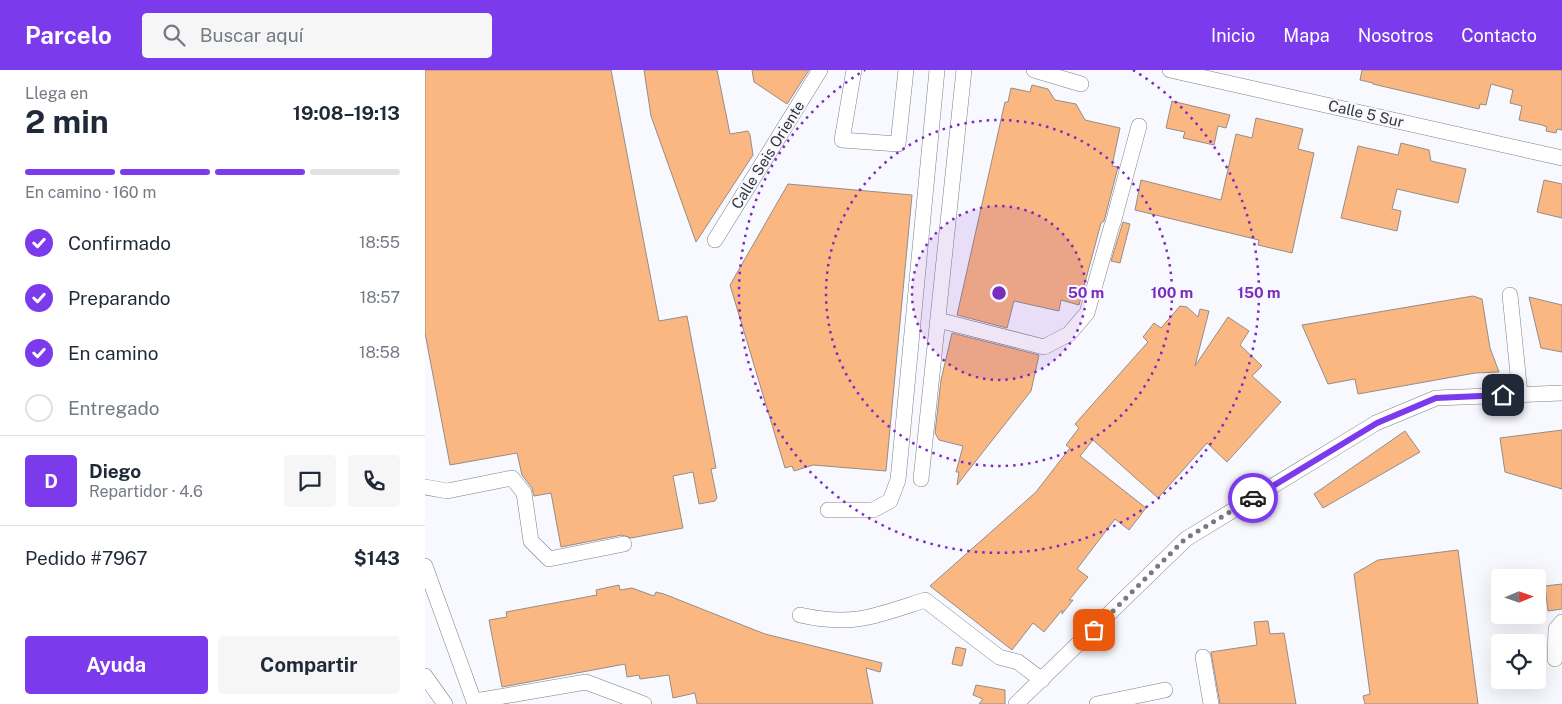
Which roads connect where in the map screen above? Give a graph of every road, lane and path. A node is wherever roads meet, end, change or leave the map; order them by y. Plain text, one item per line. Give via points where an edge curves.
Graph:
1 (820, 70) edge
2 (854, 70) edge
3 (906, 70) edge
4 (937, 70) edge
5 (964, 70) edge
6 (1034, 70) edge
7 (1177, 71) edge
8 (1081, 84) dead end
9 (1139, 126) dead end
10 (1562, 158) edge
11 (715, 240) dead end
12 (1510, 295) dead end
13 (938, 320) junction
14 (1562, 393) edge
15 (1520, 394) junction
16 (921, 479) dead end
17 (425, 487) edge
18 (828, 510) dead end
19 (624, 544) dead end
20 (425, 566) edge
21 (800, 615) dead end
22 (1562, 622) edge
23 (1203, 657) dead end
24 (1555, 659) dead end
25 (425, 676) edge
26 (1042, 680) junction
27 (1165, 690) dead end
28 (475, 703) edge
29 (445, 704) edge
30 (644, 704) edge
31 (1016, 704) edge
32 (1097, 704) edge
33 (1211, 704) edge

1 - 11 street, Calle Seis Oriente
2 - 3 street via 842,140 898,144
4 - 18 street via 898,480 890,501 873,510
5 - 13 street
6 - 8 street
7 - 10 street, Calle 5 Sur
9 - 13 street via 1087,313 1069,334 1045,347
12 - 15 street
13 - 16 street
14 - 15 street
15 - 26 street via 1436,398 1377,423 1291,474 1185,539
17 - 19 street via 447,490 512,478 524,492 531,541 549,559
20 - 28 street
21 - 26 street via 827,621 868,619 925,600 999,657 1019,662
22 - 24 street via 1556,629
23 - 33 street
25 - 29 street
26 - 31 street
27 - 32 street
28 - 30 street via 587,682

